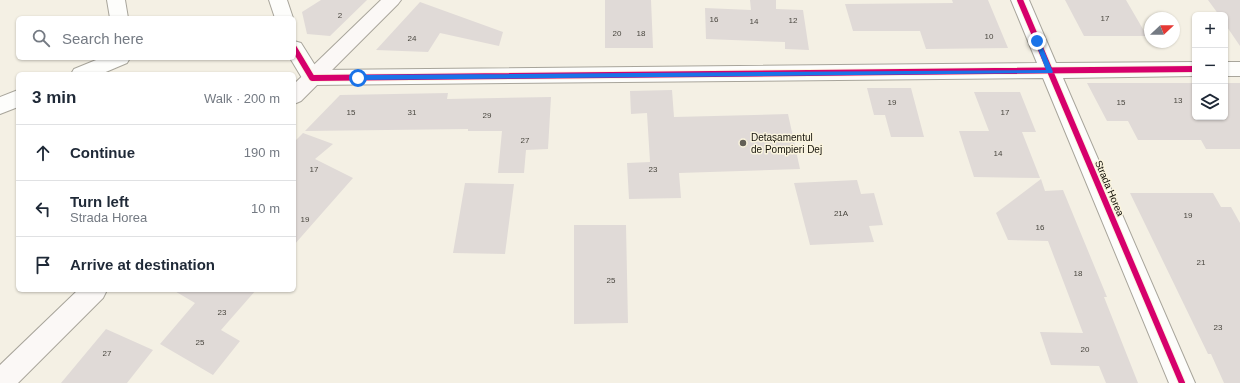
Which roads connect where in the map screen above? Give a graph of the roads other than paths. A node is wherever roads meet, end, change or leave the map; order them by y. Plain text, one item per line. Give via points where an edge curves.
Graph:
1 (116, 0) edge
2 (278, 0) edge
3 (392, 0) edge
4 (1020, 0) edge
5 (119, 16) edge
6 (283, 16) edge
7 (296, 51) edge
8 (115, 60) edge
9 (1192, 69) edge
10 (1228, 69) edge
11 (1240, 69) edge
12 (86, 72) edge
13 (1050, 72) junction
14 (312, 78) junction
15 (296, 94) edge
16 (16, 99) edge
17 (0, 106) edge
18 (93, 292) edge
19 (0, 382) edge
20 (1182, 383) edge

1 - 5 street
2 - 6 street
3 - 14 main road
4 - 13 street, Strada Horea
7 - 14 street
8 - 12 street
9 - 13 street
10 - 11 street
13 - 14 street
13 - 20 street, Strada Horea
14 - 15 main road
16 - 17 street
18 - 19 main road

